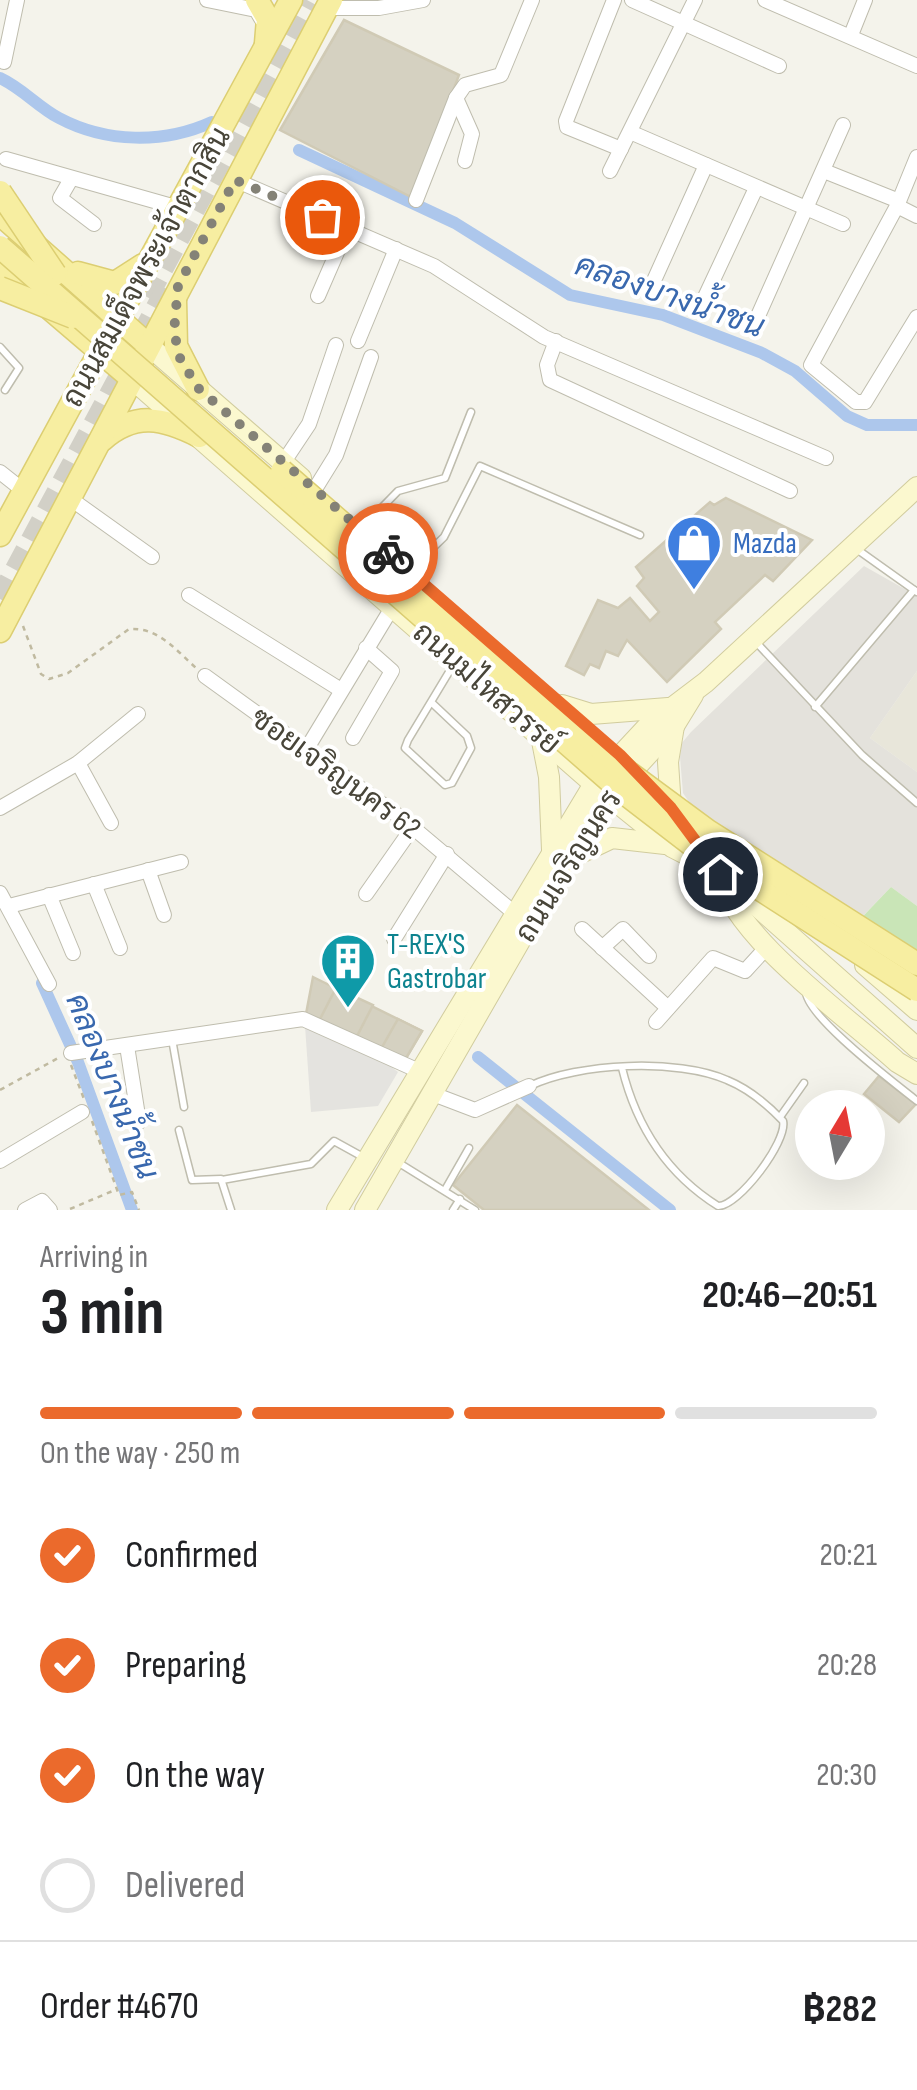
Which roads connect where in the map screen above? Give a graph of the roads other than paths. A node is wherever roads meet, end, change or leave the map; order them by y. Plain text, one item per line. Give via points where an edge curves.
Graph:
1 (17, 0) edge
2 (207, 0) edge
3 (257, 0) edge
4 (291, 0) edge
5 (424, 0) edge
6 (532, 0) edge
7 (614, 0) edge
8 (632, 0) edge
9 (695, 0) edge
10 (766, 0) edge
11 (865, 0) edge
12 (329, 4) edge
13 (790, 5) edge
14 (686, 21) junction
15 (850, 35) junction
16 (267, 38) junction
17 (4, 62) dead end
18 (778, 66) dead end
19 (917, 66) edge
20 (456, 98) junction
21 (843, 125) dead end
22 (630, 132) junction
23 (621, 149) junction
24 (917, 157) edge
25 (6, 160) dead end
26 (464, 161) dead end
27 (706, 165) junction
28 (824, 170) junction
29 (610, 171) dead end
30 (71, 179) junction
31 (235, 180) junction
32 (756, 188) junction
33 (0, 192) edge
34 (416, 200) dead end
35 (0, 204) edge
36 (898, 204) junction
37 (179, 208) junction
38 (805, 210) junction
39 (917, 216) edge
40 (4, 222) edge
41 (94, 224) dead end
42 (842, 224) dead end
43 (348, 228) junction
44 (0, 246) edge
45 (396, 249) junction
46 (154, 254) junction
47 (0, 256) edge
48 (0, 266) edge
49 (67, 274) junction
50 (652, 285) dead end
51 (178, 286) junction
52 (0, 288) edge
53 (318, 296) dead end
54 (699, 310) dead end
55 (917, 317) edge
56 (62, 318) junction
57 (102, 324) junction
58 (754, 325) dead end
59 (358, 341) dead end
60 (556, 341) junction
61 (336, 344) dead end
62 (148, 345) junction
63 (0, 347) edge
64 (372, 356) dead end
65 (131, 378) junction
66 (198, 388) junction
67 (5, 390) dead end
68 (74, 399) junction
69 (471, 412) dead end
70 (199, 436) junction
71 (95, 446) junction
72 (826, 458) dead end
73 (283, 463) junction
74 (0, 472) edge
75 (917, 487) edge
76 (315, 489) junction
77 (790, 491) dead end
78 (24, 492) junction
79 (68, 497) junction
80 (360, 530) junction
81 (0, 535) edge
82 (640, 535) dead end
83 (853, 546) junction
84 (152, 556) dead end
85 (408, 572) junction
86 (916, 591) edge
87 (190, 594) dead end
88 (393, 606) junction
89 (4, 617) edge
90 (754, 639) junction
91 (366, 648) junction
92 (456, 661) junction
93 (205, 676) road end
94 (341, 690) junction
95 (431, 702) junction
96 (562, 705) junction
97 (815, 707) junction
98 (138, 714) dead end
99 (672, 717) junction
100 (541, 736) junction
101 (353, 738) dead end
102 (306, 750) junction
103 (626, 762) junction
104 (78, 763) junction
105 (601, 790) junction
106 (917, 803) edge
107 (0, 808) edge
108 (671, 808) junction
109 (112, 823) dead end
110 (413, 828) junction
111 (693, 835) junction
112 (672, 846) junction
113 (447, 854) junction
114 (560, 855) junction
115 (181, 862) dead end
116 (148, 870) junction
117 (717, 872) junction
118 (94, 884) junction
119 (366, 894) dead end
120 (49, 895) junction
121 (4, 900) edge
122 (514, 912) junction
123 (164, 915) dead end
124 (582, 930) dead end
125 (394, 939) dead end
126 (768, 947) junction
127 (120, 948) dead end
128 (602, 948) junction
129 (73, 952) dead end
130 (649, 956) dead end
131 (917, 964) edge
132 (49, 984) dead end
133 (808, 984) junction
134 (917, 990) edge
135 (668, 1008) junction
136 (917, 1010) edge
137 (656, 1022) dead end
138 (172, 1037) junction
139 (127, 1046) junction
140 (916, 1047) edge
141 (72, 1053) road end
142 (622, 1068) junction
143 (419, 1070) junction
144 (917, 1074) edge
145 (804, 1083) dead end
146 (529, 1086) joint
147 (433, 1094) junction
148 (917, 1101) edge
149 (184, 1107) dead end
150 (86, 1111) road end
151 (780, 1117) junction
152 (139, 1122) dead end
153 (179, 1130) dead end
154 (469, 1148) dead end
155 (368, 1160) junction
156 (394, 1160) junction
157 (0, 1161) edge
158 (222, 1180) junction
159 (445, 1190) junction
160 (460, 1199) junction
161 (25, 1210) edge
162 (50, 1210) edge
163 (230, 1210) edge
164 (337, 1210) edge
165 (365, 1210) edge
166 (453, 1210) edge
167 (475, 1210) edge

1 - 17 street
2 - 16 street via 256,10
3 - 16 main road via 266,12
4 - 16 main road, ถนนสมเด็จพระเจ้าตากสิน
5 - 12 street via 378,8
6 - 20 street via 501,75 465,85
7 - 23 street via 566,121
8 - 14 street
9 - 14 street
10 - 13 street
11 - 15 street
12 - 31 main road, ถนนสมเด็จพระเจ้าตากสิน
13 - 15 street
14 - 18 street
14 - 22 street
15 - 19 street
16 - 37 main road, ถนนสมเด็จพระเจ้าตากสิน
20 - 26 street via 472,134
20 - 34 street
21 - 28 street
22 - 23 street
22 - 27 street
23 - 29 street
24 - 36 street
25 - 30 street
27 - 32 street
27 - 50 street
28 - 36 street
28 - 38 street
30 - 37 street
30 - 41 street via 60,198
31 - 43 street
31 - 51 main road, ถนนสมเด็จพระเจ้าตากสิน
32 - 38 street
32 - 54 street
33 - 49 main road, bridge
35 - 49 main road
36 - 39 street
36 - 55 street via 811,364 856,402 865,402
37 - 46 main road, ถนนสมเด็จพระเจ้าตากสิน
38 - 42 street
38 - 58 street
40 - 47 main road via 14,243
40 - 49 main road, bridge
40 - 57 main road
43 - 45 street
43 - 53 street
44 - 57 main road, bridge
45 - 59 street
45 - 60 street
46 - 49 main road via 115,283
46 - 57 main road, ถนนสมเด็จพระเจ้าตากสิน
48 - 56 main road
49 - 57 main road
49 - 131 main road, bridge via 628,772
51 - 62 main road, ถนนสมเด็จพระเจ้าตากสิน
51 - 66 main road via 176,346
52 - 57 main road, bridge
56 - 57 main road
56 - 68 main road via 80,351
57 - 62 main road
57 - 65 main road
57 - 68 main road, ถนนสมเด็จพระเจ้าตากสิน
57 - 134 main road, bridge via 618,788 696,848
60 - 72 street
60 - 77 street via 547,365 550,380
61 - 73 street via 309,424
62 - 65 main road, ถนนสมเด็จพระเจ้าตากสิน
62 - 66 main road, ถนนมไหสวรรย์
63 - 67 lane via 19,368
64 - 76 street via 336,455
65 - 70 main road, ถนนมไหสวรรย์
65 - 71 main road, ถนนสมเด็จพระเจ้าตากสิน
66 - 73 main road, ถนนมไหสวรรย์
68 - 78 main road, ถนนสมเด็จพระเจ้าตากสิน
69 - 80 lane via 445,478 398,491
70 - 71 main road via 140,419
70 - 88 main road, ถนนมไหสวรรย์
71 - 79 main road, ถนนสมเด็จพระเจ้าตากสิน
73 - 76 main road, ถนนมไหสวรรย์
74 - 78 street
75 - 83 main road, ถนนเจริญนคร
76 - 80 main road, ถนนมไหสวรรย์
78 - 81 main road, ถนนสมเด็จพระเจ้าตากสิน
79 - 84 street
79 - 89 main road, ถนนสมเด็จพระเจ้าตากสิน
80 - 85 main road, ถนนมไหสวรรย์
82 - 85 lane via 480,466 444,538
83 - 86 lane
83 - 90 main road, ถนนเจริญนคร
85 - 96 main road, ถนนมไหสวรรย์
86 - 97 lane
87 - 94 street
88 - 91 street
88 - 92 main road, ถนนมไหสวรรย์
90 - 97 lane
90 - 99 main road, ถนนเจริญนคร
91 - 94 street
91 - 101 street via 392,670
92 - 95 lane
92 - 100 main road, ถนนมไหสวรรย์
93 - 102 street, ซอยเจริญนคร 62
94 - 102 street
95 - 95 lane via 471,748 445,785 405,748
96 - 99 main road via 591,714
96 - 103 main road, ถนนมไหสวรรย์
97 - 106 lane
98 - 104 street
99 - 103 main road, ถนนเจริญนคร
99 - 108 main road
100 - 105 main road, ถนนมไหสวรรย์
100 - 114 main road
102 - 110 street, ซอยเจริญนคร 62
103 - 105 main road, ถนนเจริญนคร
103 - 108 main road, ถนนมไหสวรรย์
104 - 107 street
104 - 109 street
105 - 112 main road, ถนนมไหสวรรย์
105 - 114 main road, ถนนเจริญนคร
108 - 111 main road, ถนนมไหสวรรย์
110 - 113 street, ซอยเจริญนคร 62
110 - 119 street
111 - 117 main road, ถนนมไหสวรรย์
111 - 136 main road via 805,907
112 - 114 main road via 612,838
112 - 117 main road, ถนนมไหสวรรย์
113 - 122 street, ซอยเจริญนคร 62
113 - 125 street
114 - 122 main road, ถนนเจริญนคร
114 - 147 main road, ถนนเจริญนคร
115 - 116 street
116 - 118 street
116 - 123 street
117 - 126 main road via 732,906
117 - 140 main road, ถนนมไหสวรรย์
118 - 120 street
118 - 127 street
120 - 121 street
120 - 129 street
121 - 132 street
122 - 143 main road, ถนนเจริญนคร
124 - 128 street
126 - 133 main road
126 - 135 street via 745,971 713,958
128 - 130 street via 623,930
128 - 135 street
133 - 144 main road
133 - 148 lane via 806,1002
135 - 137 street
138 - 139 street
138 - 143 street via 303,1020
138 - 149 lane
139 - 141 street
139 - 152 street
142 - 146 lane via 556,1074
142 - 151 lane via 717,1076
142 - 151 lane via 632,1108 650,1140 718,1206 736,1200 782,1141
143 - 155 main road, ถนนเจริญนคร
145 - 151 lane
146 - 147 street via 475,1110
147 - 156 main road, ถนนเจริญนคร
150 - 157 street
153 - 158 lane via 192,1180
154 - 159 lane
155 - 158 lane via 334,1140 311,1164
155 - 164 main road, ถนนเจริญนคร
156 - 159 lane
156 - 165 main road, ถนนเจริญนคร
158 - 163 lane
159 - 160 lane
160 - 166 lane
160 - 167 lane
161 - 162 street via 42,1202

